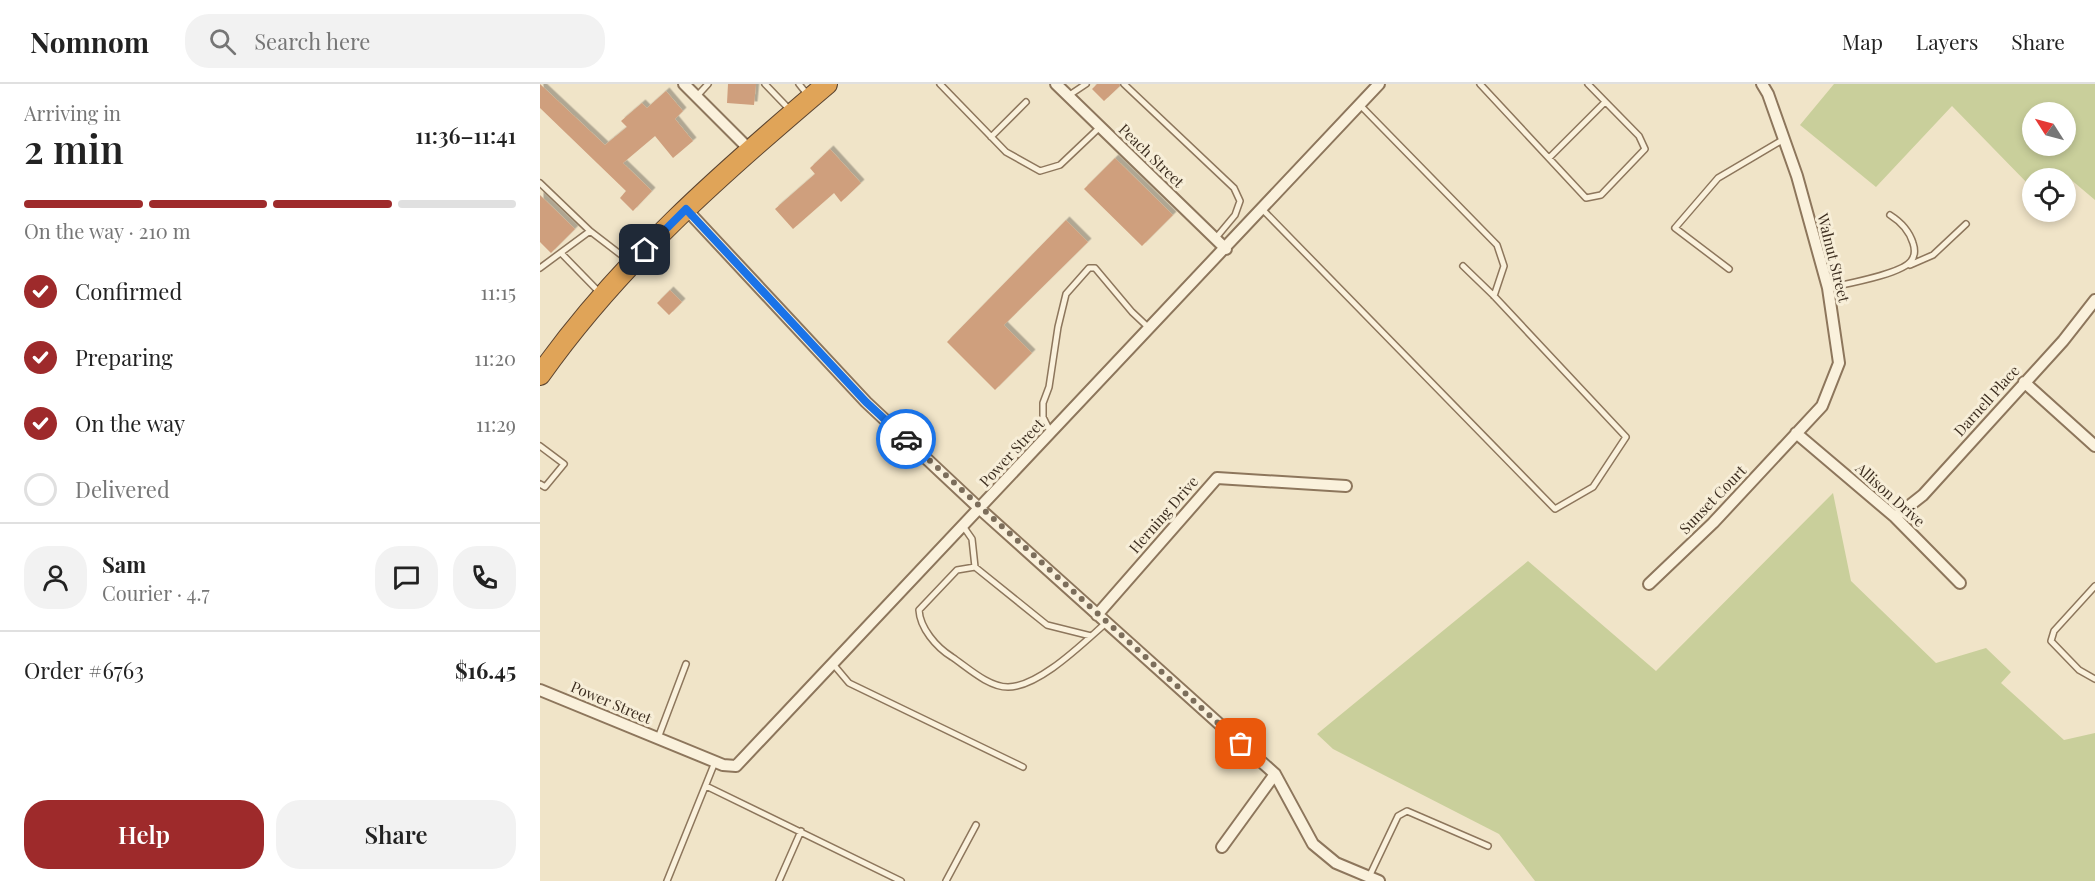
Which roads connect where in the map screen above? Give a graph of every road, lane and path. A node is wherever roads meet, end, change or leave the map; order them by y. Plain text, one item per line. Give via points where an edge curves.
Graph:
1 (684, 84) edge
2 (708, 84) edge
3 (765, 84) edge
4 (827, 84) edge
5 (940, 84) edge
6 (1056, 84) edge
7 (1086, 84) edge
8 (1124, 84) edge
9 (1379, 84) edge
10 (1480, 84) edge
11 (1588, 84) edge
12 (1762, 84) edge
13 (805, 91) edge
14 (697, 96) junction
15 (1068, 96) junction
16 (1026, 102) dead end
17 (1605, 102) junction
18 (1360, 105) junction
19 (793, 114) junction
20 (1100, 127) junction
21 (991, 137) junction
22 (1784, 139) junction
23 (751, 151) junction
24 (1549, 158) junction
25 (540, 183) edge
26 (686, 209) junction
27 (1263, 210) junction
28 (1890, 215) dead end
29 (1966, 224) dead end
30 (590, 231) junction
31 (1215, 239) junction
32 (1226, 249) junction
33 (562, 254) junction
34 (632, 263) junction
35 (1463, 266) dead end
36 (540, 268) edge
37 (1730, 269) dead end
38 (1900, 269) junction
39 (1828, 288) junction
40 (602, 296) junction
41 (1494, 296) junction
42 (2095, 300) edge
43 (1150, 329) junction
44 (548, 356) edge
45 (540, 375) edge
46 (2024, 382) junction
47 (1051, 433) junction
48 (1796, 434) junction
49 (540, 446) edge
50 (2095, 446) edge
51 (540, 484) edge
52 (1346, 486) dead end
53 (980, 509) junction
54 (1895, 517) junction
55 (963, 526) junction
56 (975, 567) junction
57 (1650, 584) dead end
58 (1960, 584) dead end
59 (2095, 586) edge
60 (1097, 615) junction
61 (1106, 623) junction
62 (1091, 636) junction
63 (686, 664) dead end
64 (834, 664) junction
65 (2095, 679) edge
66 (540, 690) edge
67 (657, 739) junction
68 (715, 762) junction
69 (1023, 767) dead end
70 (1275, 774) junction
71 (706, 786) junction
72 (976, 825) dead end
73 (801, 831) junction
74 (1222, 846) dead end
75 (1488, 846) dead end
76 (1374, 879) edge
77 (667, 881) edge
78 (779, 881) edge
79 (901, 881) edge
80 (946, 881) edge

1 - 14 street
2 - 14 lane
3 - 19 lane
4 - 13 highway
5 - 21 lane
6 - 15 street, Peach Street
7 - 15 lane
8 - 31 lane via 1234,188 1240,201 1235,215
9 - 18 street, Power Street
10 - 24 lane
11 - 17 lane
12 - 22 street, Walnut Street
13 - 19 highway
14 - 23 street
15 - 20 street, Peach Street
16 - 21 lane
17 - 24 lane
17 - 24 lane via 1639,136 1645,149 1601,195 1586,198
18 - 27 street, Power Street
18 - 41 lane via 1497,245 1504,266
19 - 23 highway
20 - 21 lane via 1060,165 1040,171 1006,152
20 - 31 street, Peach Street
22 - 37 lane via 1718,178 1675,228
22 - 39 street, Walnut Street
23 - 26 highway
25 - 30 lane
26 - 34 highway
26 - 53 street via 866,402
27 - 32 street, Power Street
27 - 41 lane via 1555,509 1593,487 1626,437
28 - 38 lane via 1903,223 1915,250 1911,262
29 - 38 lane via 1933,255
30 - 33 lane
30 - 34 lane
31 - 32 street, Peach Street
32 - 43 street, Power Street
33 - 36 lane
33 - 40 lane
34 - 40 highway
35 - 41 lane
38 - 39 lane
39 - 48 street, Walnut Street via 1839,363 1822,406
40 - 44 highway
42 - 46 street, Darnell Place
43 - 47 street, Power Street
43 - 47 lane via 1095,268 1089,268 1074,283 1062,308 1043,403 1043,417
44 - 45 highway
46 - 50 street
46 - 54 street, Darnell Place via 1923,495
47 - 53 street, Power Street
48 - 54 street, Allison Drive
48 - 57 street, Sunset Court via 1713,524
49 - 51 lane via 564,464 545,488
52 - 60 street, Herning Drive via 1217,478
53 - 55 street, Power Street
53 - 60 street
54 - 58 street, Allison Drive
55 - 56 lane via 972,539
55 - 64 street, Power Street
56 - 62 lane via 1047,624
56 - 62 lane via 957,570 919,610 920,622 943,651 983,678 1006,687 1031,682
59 - 65 lane via 2054,631 2051,641 2079,670
60 - 61 street
61 - 62 lane
61 - 70 street
63 - 67 lane
64 - 68 street, Power Street via 742,761 731,767
64 - 69 lane via 849,682
66 - 67 street, Power Street
67 - 68 street, Power Street
68 - 71 lane
70 - 74 street
70 - 76 street via 1312,844 1336,863
71 - 73 lane
71 - 77 lane
72 - 80 lane
73 - 78 lane
73 - 79 lane
75 - 76 lane via 1407,811 1398,816

